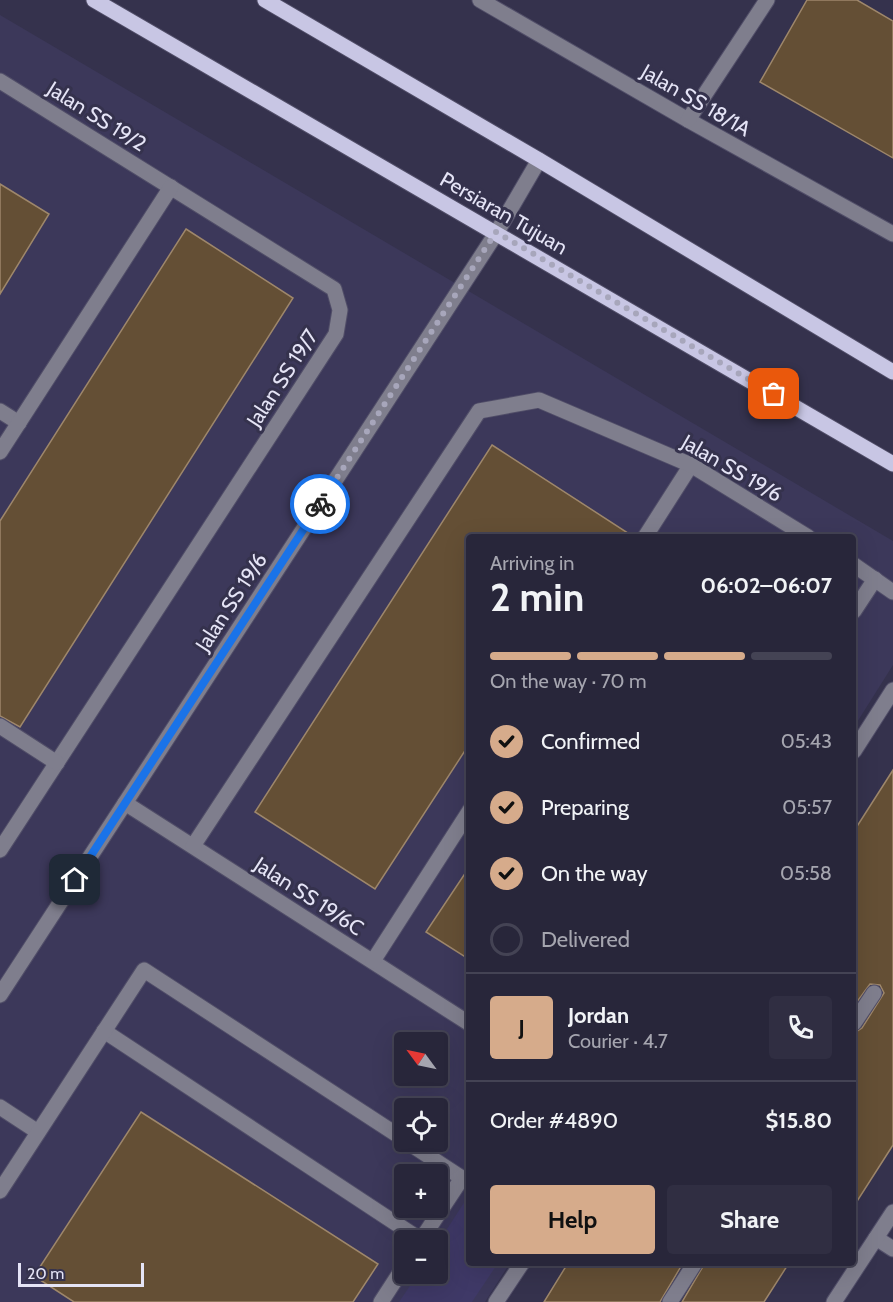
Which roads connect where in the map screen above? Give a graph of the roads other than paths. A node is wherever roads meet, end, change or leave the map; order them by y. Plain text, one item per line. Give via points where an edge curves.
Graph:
1 (94, 0) edge
2 (265, 0) edge
3 (480, 0) edge
4 (767, 0) edge
5 (0, 81) edge
6 (688, 120) junction
7 (539, 160) junction
8 (171, 187) junction
9 (496, 232) junction
10 (893, 234) edge
11 (893, 372) edge
12 (0, 411) edge
13 (19, 423) junction
14 (0, 452) edge
15 (893, 464) edge
16 (691, 465) junction
17 (647, 534) edge
18 (802, 534) edge
19 (856, 566) edge
20 (875, 579) junction
21 (893, 592) edge
22 (856, 608) edge
23 (893, 690) edge
24 (0, 726) edge
25 (856, 748) edge
26 (57, 763) junction
27 (125, 803) junction
28 (466, 816) edge
29 (193, 846) junction
30 (0, 850) edge
31 (373, 961) junction
32 (874, 993) dead end
33 (0, 995) edge
34 (856, 1020) edge
35 (466, 1021) edge
36 (104, 1031) junction
37 (0, 1107) edge
38 (38, 1132) junction
39 (394, 1133) edge
40 (423, 1152) edge
41 (2, 1182) edge
42 (893, 1212) edge
43 (406, 1230) edge
44 (428, 1230) edge
45 (876, 1238) junction
46 (893, 1249) edge
47 (856, 1259) edge
48 (520, 1266) edge
49 (693, 1266) edge
50 (849, 1267) edge
51 (394, 1282) edge
52 (381, 1302) edge
53 (496, 1302) edge
54 (670, 1302) edge
55 (834, 1302) edge

1 - 9 main road, Persiaran Tujuan
2 - 7 main road
3 - 6 street, Jalan SS 18/1A
4 - 6 street
5 - 8 street, Jalan SS 19/2
6 - 10 street, Jalan SS 18/1A
7 - 9 street, Jalan SS 19/6
7 - 11 main road
8 - 13 street
8 - 26 street, Jalan SS 19/7 via 334,289 340,310 336,334
9 - 15 main road, Persiaran Tujuan
9 - 27 street, Jalan SS 19/6
12 - 13 street
13 - 14 street
16 - 17 street
16 - 18 street, Jalan SS 19/6
16 - 29 street, Jalan SS 19/6 via 539,400 479,411
19 - 20 street
20 - 21 street
20 - 22 street
23 - 25 street
24 - 26 street
26 - 30 street, Jalan SS 19/7
27 - 29 street, Jalan SS 19/6C
27 - 33 street, Jalan SS 19/6
28 - 31 street
29 - 31 street, Jalan SS 19/6C
31 - 35 street, Jalan SS 19/6C
32 - 34 street
36 - 38 street
36 - 39 street via 144,970
36 - 43 street
37 - 38 street
38 - 41 street
40 - 44 street via 462,1178
42 - 45 street
45 - 46 street
45 - 47 street
48 - 53 street
49 - 54 street
50 - 55 street
51 - 52 street

